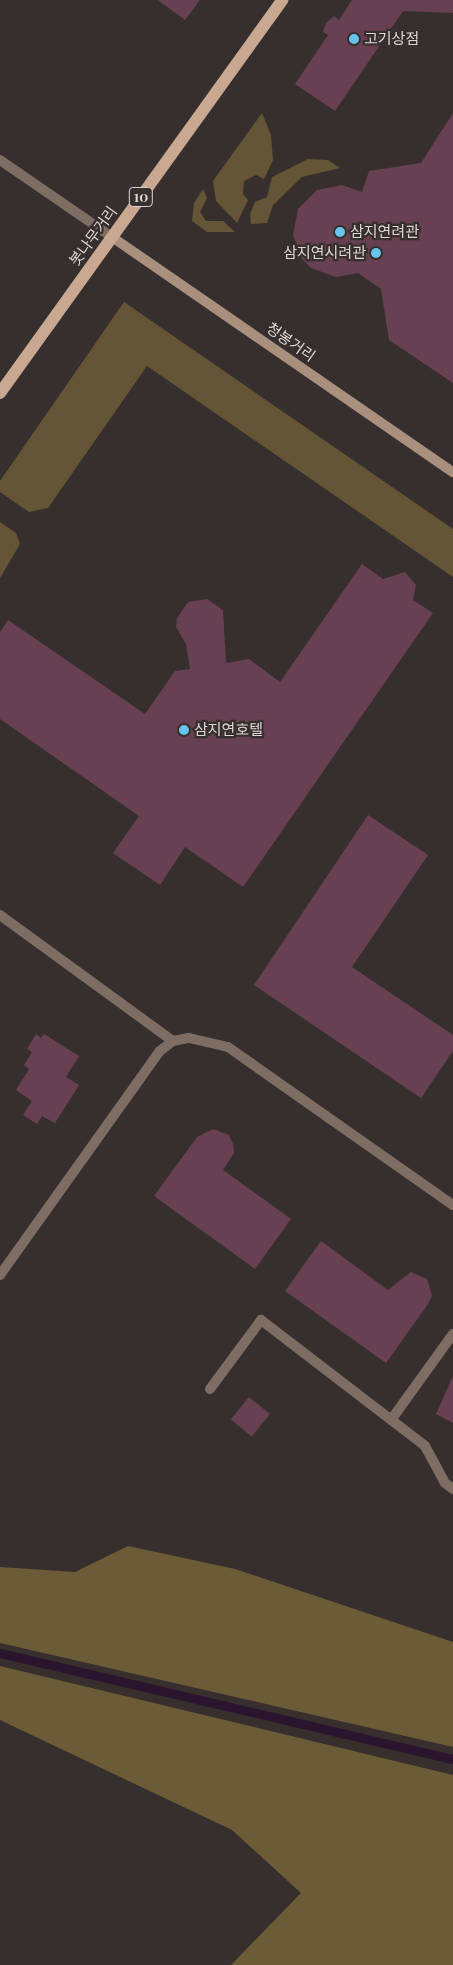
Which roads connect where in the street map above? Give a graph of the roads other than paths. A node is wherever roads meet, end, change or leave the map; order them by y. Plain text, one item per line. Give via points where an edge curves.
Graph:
1 (282, 0) edge
2 (0, 160) edge
3 (112, 237) junction
4 (0, 393) edge
5 (453, 472) edge
6 (0, 915) edge
7 (172, 1041) junction
8 (453, 1205) edge
9 (0, 1275) edge
10 (453, 1334) edge
11 (210, 1389) dead end
12 (391, 1420) junction
13 (453, 1489) edge

1 - 3 main road, 봇나무거리 / 10
2 - 3 street
3 - 4 main road, 봇나무거리 / 10
3 - 5 street, 청봉거리
6 - 7 street
7 - 8 street via 204,1039 228,1047
7 - 9 street via 160,1051
10 - 12 street
11 - 12 street via 261,1320
12 - 13 street via 425,1446 445,1483

